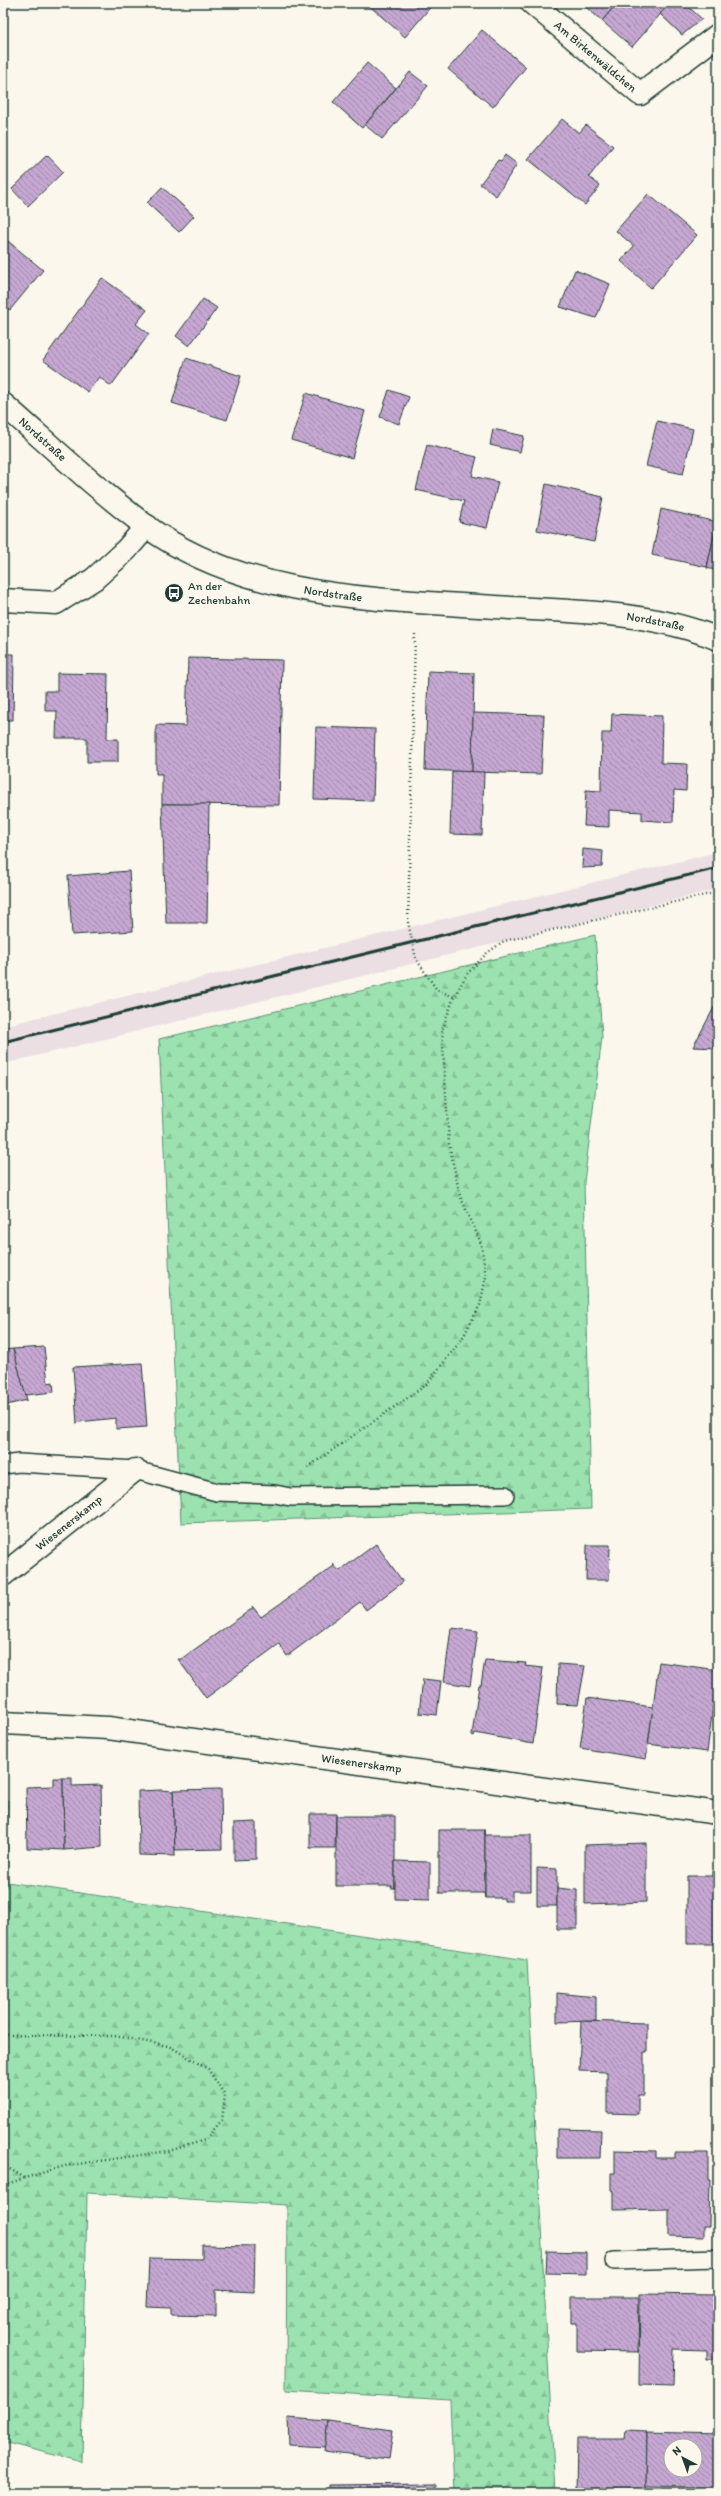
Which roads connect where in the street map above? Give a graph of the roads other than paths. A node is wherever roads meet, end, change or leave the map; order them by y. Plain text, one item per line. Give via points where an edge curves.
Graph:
1 (532, 3) edge
2 (718, 35) edge
3 (3, 404) edge
4 (147, 526) junction
5 (3, 600) edge
6 (718, 639) edge
7 (3, 1465) edge
8 (135, 1470) junction
9 (505, 1495) dead end
10 (3, 1575) edge
11 (3, 1723) edge
12 (718, 1813) edge
13 (718, 2258) edge
14 (614, 2261) dead end

1 - 2 street, Am Birkenwäldchen via 640,94
3 - 4 street, Nordstraße
4 - 5 street via 126,550 94,579 56,603
4 - 6 street, Nordstraße via 196,555 279,585 334,594 416,602 632,616 695,630
7 - 8 lane via 19,1463
8 - 9 lane via 216,1492 290,1497
8 - 10 street, Wiesenerskamp
11 - 12 street, Wiesenerskamp via 108,1728
13 - 14 lane

